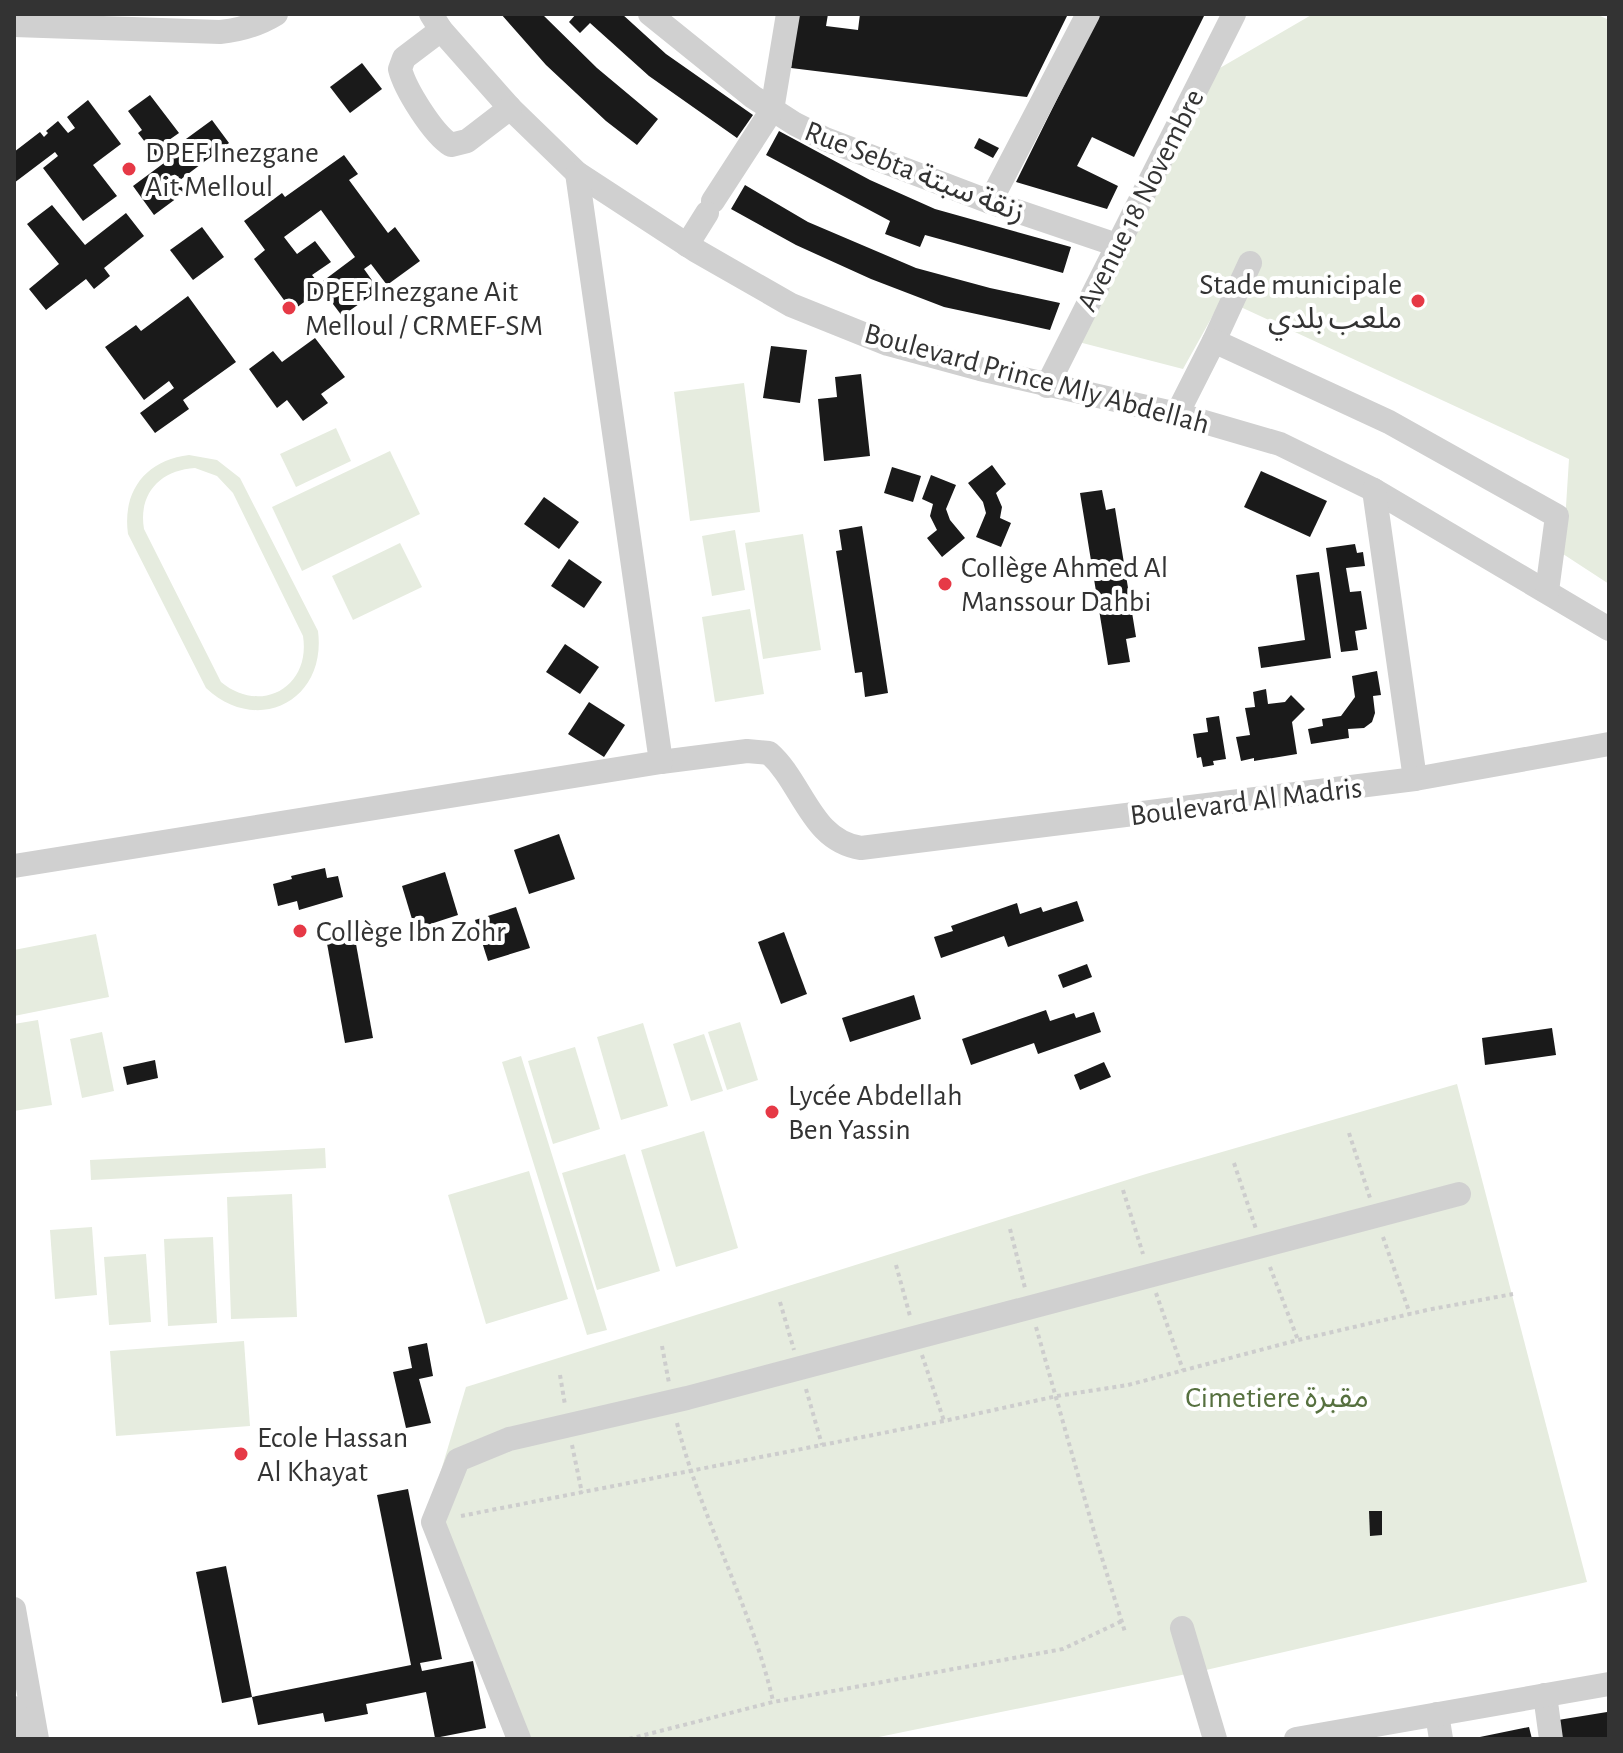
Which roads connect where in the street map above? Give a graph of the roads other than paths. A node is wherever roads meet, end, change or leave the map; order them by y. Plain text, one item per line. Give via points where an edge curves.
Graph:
1 (276, 14) edge
2 (650, 14) edge
3 (788, 14) edge
4 (1088, 14) edge
5 (1234, 14) edge
6 (436, 22) edge
7 (14, 25) edge
8 (510, 108) junction
9 (772, 110) junction
10 (577, 173) junction
11 (990, 202) junction
12 (687, 245) junction
13 (1117, 245) junction
14 (1250, 263) dead end
15 (1214, 341) junction
16 (1047, 386) junction
17 (1177, 414) junction
18 (1374, 490) junction
19 (1547, 591) junction
20 (1609, 629) edge
21 (1609, 744) edge
22 (661, 762) junction
23 (1415, 779) junction
24 (14, 866) edge
25 (1459, 1194) dead end
26 (14, 1609) edge
27 (1182, 1628) dead end
28 (17, 1642) edge
29 (1609, 1684) edge
30 (1545, 1695) junction
31 (14, 1708) edge
32 (1437, 1714) junction
33 (1362, 1733) edge
34 (19, 1739) edge
35 (37, 1739) edge
36 (519, 1739) edge
37 (1215, 1739) edge
38 (1296, 1739) edge
39 (1441, 1739) edge
40 (1551, 1739) edge

1 - 7 street via 250,27 220,32
2 - 9 street, Rue Sebta زنقة سبتة
3 - 9 street
4 - 11 street
5 - 13 street, Avenue 18 Novembre
6 - 8 street, Boulevard Prince Mly Abdellah
6 - 8 street via 400,69 442,138 451,145 467,141
8 - 10 street, Boulevard Prince Mly Abdellah
9 - 11 street, Rue Sebta زنقة سبتة via 825,139
9 - 12 street
10 - 12 street, Boulevard Prince Mly Abdellah
10 - 22 street
11 - 13 street, Rue Sebta زنقة سبتة
12 - 16 street, Boulevard Prince Mly Abdellah via 791,305 874,338
13 - 16 street, Avenue 18 Novembre
14 - 15 street
15 - 17 street
15 - 19 street via 1389,422 1557,516
16 - 17 street, Boulevard Prince Mly Abdellah
17 - 18 street, Boulevard Prince Mly Abdellah via 1280,444
18 - 19 street, Boulevard Prince Mly Abdellah
18 - 23 street
19 - 20 street, Boulevard Prince Mly Abdellah
21 - 23 street, Boulevard Al Madris
22 - 23 street, Boulevard Al Madris via 769,753 829,836 849,846
22 - 24 street
25 - 36 street via 509,1439 458,1460 433,1522
26 - 28 street
27 - 37 street
28 - 35 street
29 - 30 street
30 - 32 street
30 - 40 street
31 - 34 street
32 - 33 street
32 - 39 street
33 - 38 street

